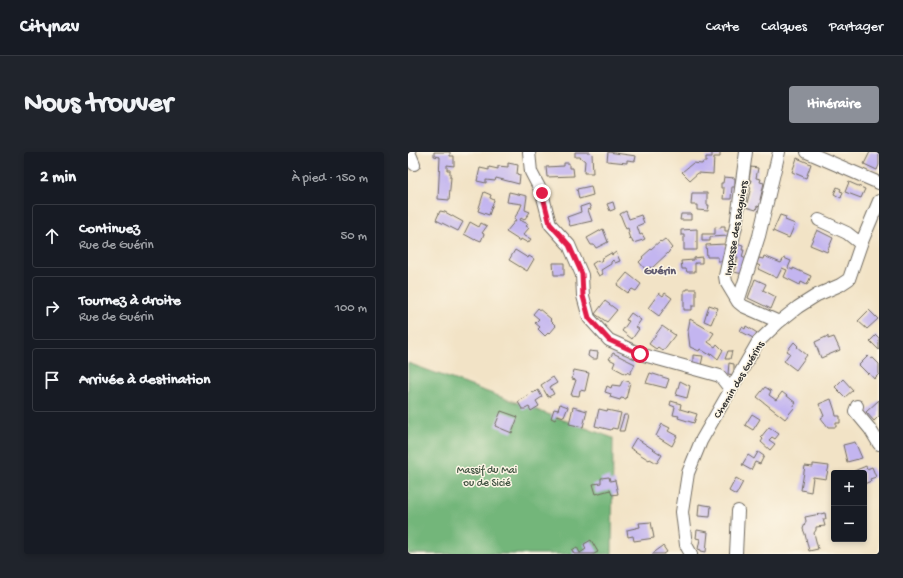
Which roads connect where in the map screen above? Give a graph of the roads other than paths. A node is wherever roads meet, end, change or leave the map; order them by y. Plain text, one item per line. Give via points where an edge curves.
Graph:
1 (409, 152) edge
2 (529, 152) edge
3 (746, 152) edge
4 (779, 152) edge
5 (807, 152) edge
6 (414, 164) dead end
7 (879, 183) edge
8 (879, 201) edge
9 (819, 220) dead end
10 (861, 244) junction
11 (738, 302) junction
12 (779, 322) junction
13 (731, 390) junction
14 (857, 406) dead end
15 (879, 444) edge
16 (738, 511) dead end
17 (691, 554) edge
18 (736, 554) edge

1 - 6 street
2 - 13 street via 531,172 542,193 550,224 569,245 582,274 583,296 589,318 609,340 640,354 720,376
3 - 11 street, Impasse des Baguiers via 736,226 725,276
4 - 11 street via 759,236
5 - 7 street
8 - 10 street, Chemin des Guérins
9 - 10 street via 847,233
10 - 12 street, Chemin des Guérins via 849,279 817,295
11 - 12 street
12 - 13 street, Chemin des Guérins via 758,342
13 - 17 street, Chemin des Guérins via 701,441 688,473 682,512 686,545
14 - 15 street via 855,411
16 - 18 street

